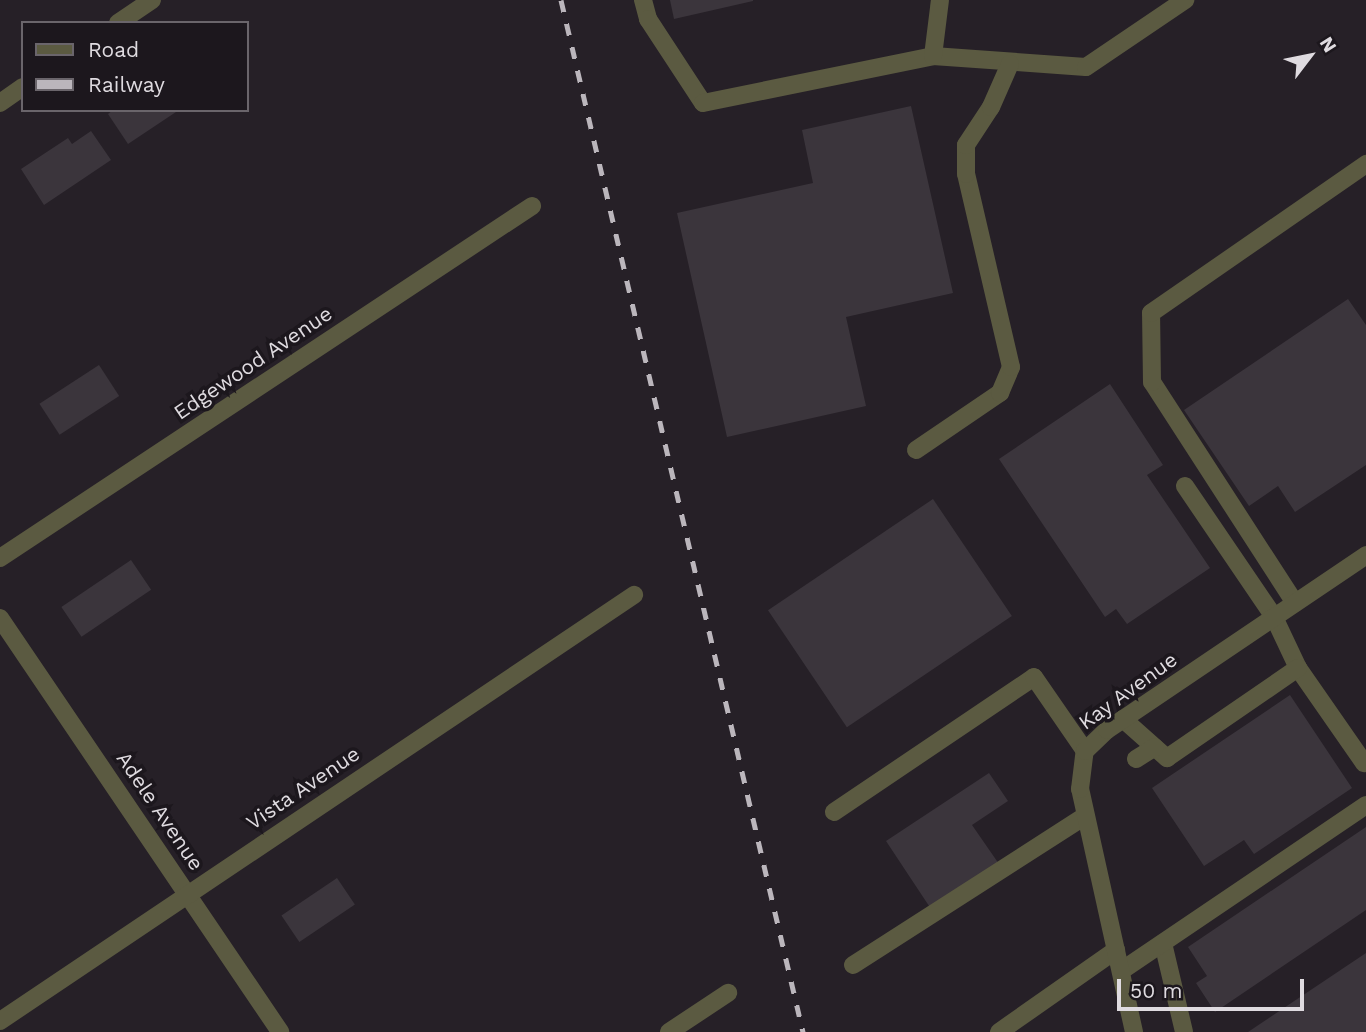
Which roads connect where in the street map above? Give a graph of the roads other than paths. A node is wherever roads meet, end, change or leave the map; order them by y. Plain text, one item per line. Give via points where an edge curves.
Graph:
1 (152, 0) edge
2 (643, 0) edge
3 (940, 0) edge
4 (1185, 0) edge
5 (121, 21) edge
6 (933, 56) junction
7 (1010, 64) junction
8 (21, 88) edge
9 (0, 103) edge
10 (1366, 164) edge
11 (532, 206) dead end
12 (916, 450) dead end
13 (1185, 486) dead end
14 (1366, 555) edge
15 (0, 558) edge
16 (634, 595) dead end
17 (1295, 603) junction
18 (1274, 617) junction
19 (0, 618) edge
20 (1298, 668) junction
21 (1123, 719) junction
22 (1154, 747) junction
23 (1085, 751) junction
24 (1136, 759) dead end
25 (1364, 763) dead end
26 (1366, 805) edge
27 (834, 812) dead end
28 (1085, 817) junction
29 (188, 892) junction
30 (1163, 943) junction
31 (1116, 950) junction
32 (853, 965) dead end
33 (1121, 971) junction
34 (728, 993) dead end
35 (0, 1021) edge
36 (280, 1032) edge
37 (669, 1032) edge
38 (999, 1032) edge
39 (1134, 1032) edge
40 (1184, 1032) edge

1 - 5 street
2 - 6 street via 648,19 703,103
3 - 6 street
4 - 7 street via 1086,67
6 - 7 street
7 - 12 street via 966,145 966,174 1011,367 1000,393
8 - 9 street
10 - 17 street via 1151,313 1152,382
11 - 15 street, Edgewood Avenue
13 - 18 street
14 - 17 street, Kay Avenue
16 - 29 street, Vista Avenue
17 - 18 street, Kay Avenue
18 - 20 street
18 - 21 street, Kay Avenue
19 - 29 street, Adele Avenue
20 - 22 street via 1167,758
20 - 25 street
21 - 22 street
21 - 23 street, Kay Avenue
22 - 24 street
23 - 27 street via 1034,677
23 - 28 street, Kay Avenue via 1080,789
26 - 30 street
28 - 31 street, Kay Avenue
28 - 32 street
29 - 35 street, Vista Avenue
29 - 36 street, Adele Avenue
30 - 33 street
30 - 40 street
31 - 33 street, Kay Avenue
31 - 38 street
33 - 39 street, Kay Avenue
34 - 37 street

